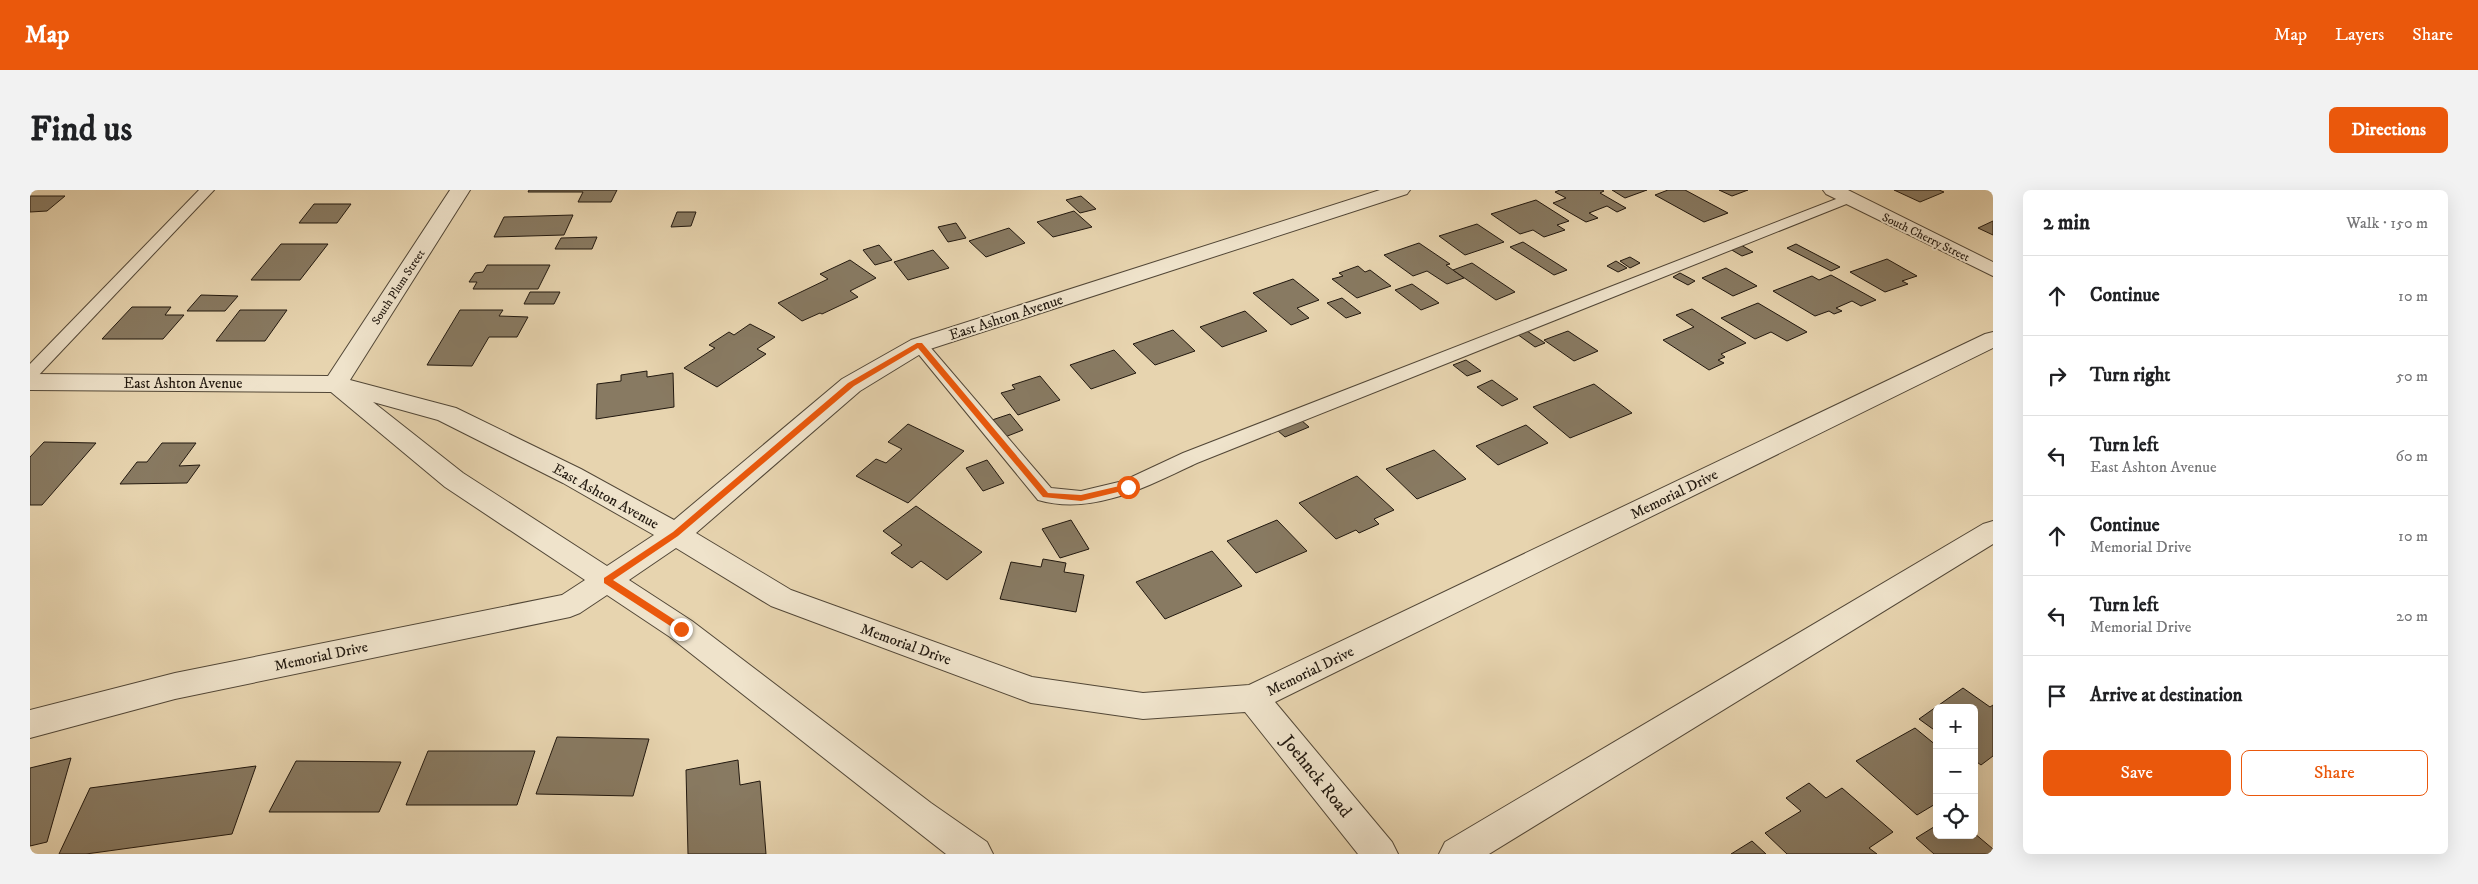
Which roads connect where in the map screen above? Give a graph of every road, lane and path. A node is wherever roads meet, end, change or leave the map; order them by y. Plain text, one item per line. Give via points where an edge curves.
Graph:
1 (207, 190) edge
2 (460, 190) edge
3 (1332, 190) edge
4 (1400, 190) edge
5 (1841, 194) edge
6 (1354, 205) junction
7 (1993, 270) edge
8 (1993, 339) edge
9 (919, 345) junction
10 (30, 374) edge
11 (30, 382) edge
12 (335, 384) junction
13 (1993, 531) edge
14 (676, 534) junction
15 (607, 580) junction
16 (1253, 698) junction
17 (30, 724) edge
18 (975, 854) edge
19 (1380, 854) edge
20 (1458, 854) edge

1 - 10 lane
2 - 12 street, South Plum Street
3 - 6 street
4 - 6 street, East Ashton Avenue
5 - 7 street, South Cherry Street
5 - 9 lane via 1190,458 1128,487 1081,498 1045,495
6 - 9 street, East Ashton Avenue
8 - 16 street, Memorial Drive
9 - 14 street, East Ashton Avenue via 851,385
11 - 12 street, East Ashton Avenue
12 - 14 street, East Ashton Avenue via 446,414 572,476
12 - 15 street via 454,480
13 - 20 street
14 - 15 street, Memorial Drive
14 - 16 street, Memorial Drive via 781,598 1031,690 1143,706
15 - 17 street, Memorial Drive via 570,605 175,686
15 - 18 street via 681,629
16 - 19 street, Joehnck Road

